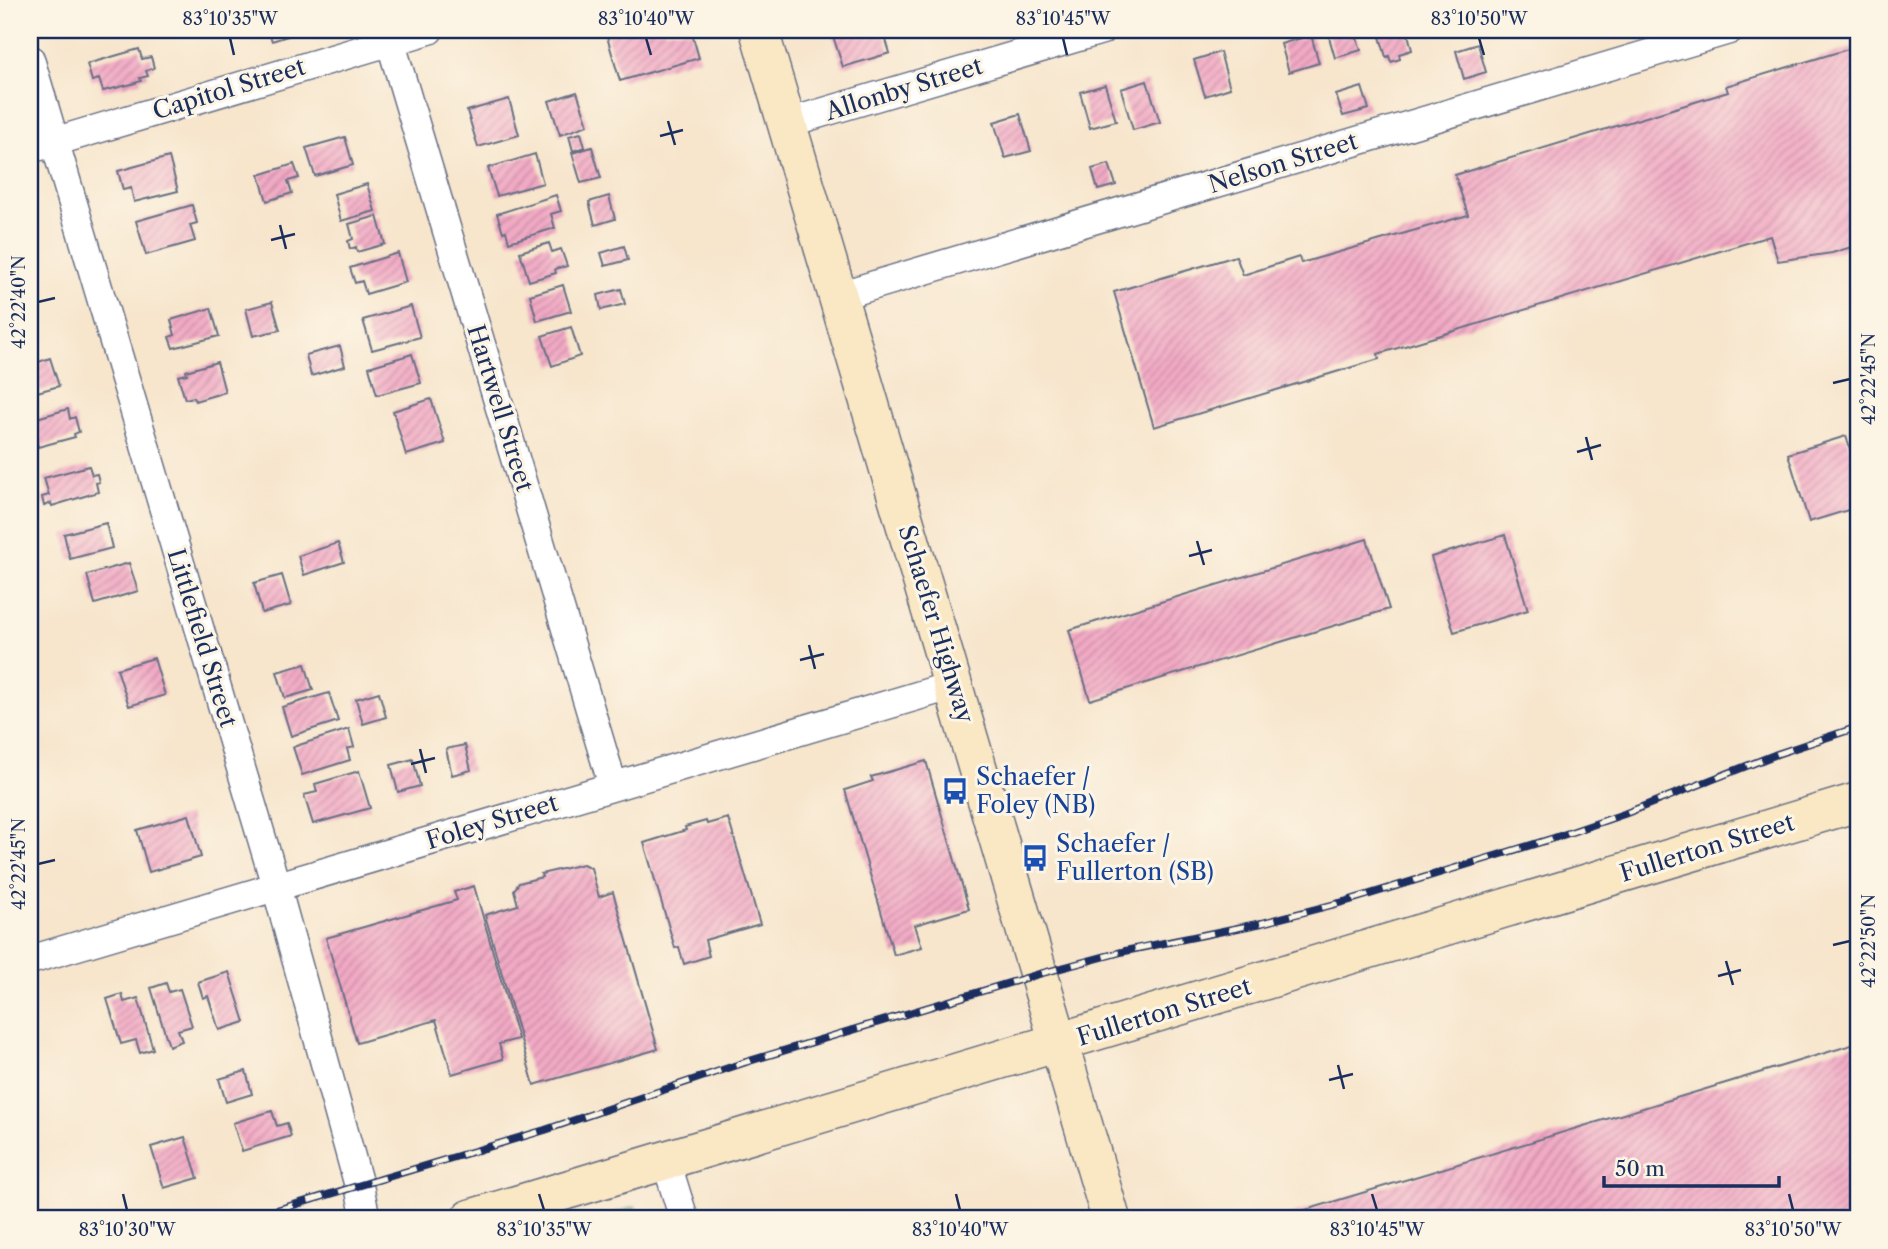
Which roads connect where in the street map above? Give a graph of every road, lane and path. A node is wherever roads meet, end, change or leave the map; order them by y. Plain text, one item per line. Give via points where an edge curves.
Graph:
1 (429, 30) edge
2 (758, 30) edge
3 (1102, 30) edge
4 (1729, 30) edge
5 (389, 35) edge
6 (30, 59) edge
7 (786, 124) junction
8 (42, 145) edge
9 (838, 296) junction
10 (954, 685) junction
11 (613, 786) junction
12 (1858, 802) edge
13 (276, 886) junction
14 (30, 960) edge
15 (1059, 1044) junction
16 (666, 1161) junction
17 (366, 1219) edge
18 (470, 1219) edge
19 (684, 1219) edge
20 (1111, 1219) edge

1 - 5 street, Capitol Street
2 - 7 street, Schaefer Highway
3 - 7 street, Allonby Street
4 - 9 street, Nelson Street
5 - 8 street, Capitol Street
5 - 11 street, Hartwell Street
6 - 8 street, Littlefield Street
7 - 9 street, Schaefer Highway
8 - 13 street, Littlefield Street
9 - 10 street, Schaefer Highway
10 - 11 street, Foley Street
10 - 15 street, Schaefer Highway
11 - 13 street, Foley Street
12 - 15 street, Fullerton Street
13 - 14 street, Foley Street
13 - 17 street, Littlefield Street
15 - 16 street, Fullerton Street
15 - 20 street, Schaefer Highway
16 - 18 street, Fullerton Street
16 - 19 street

